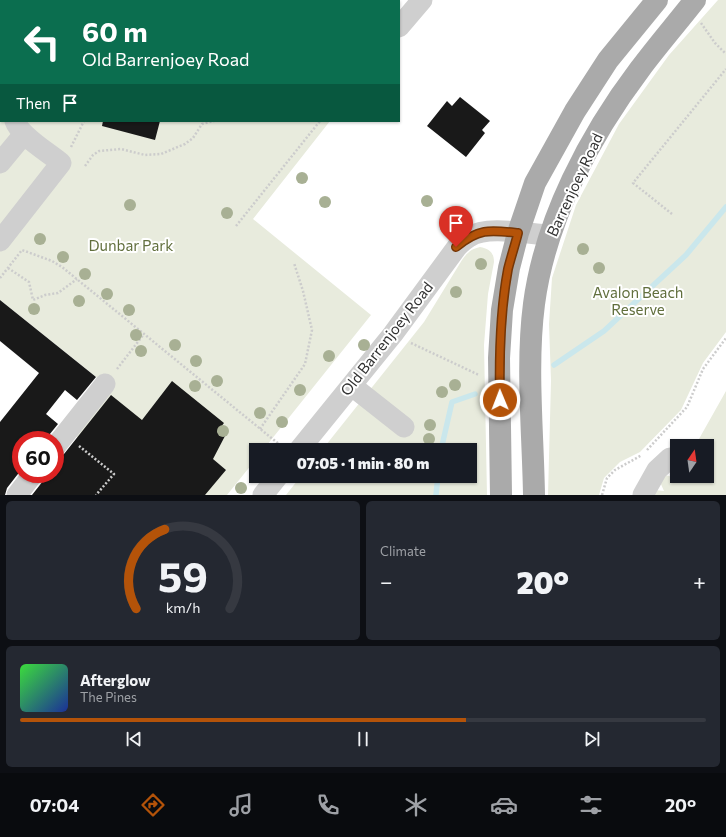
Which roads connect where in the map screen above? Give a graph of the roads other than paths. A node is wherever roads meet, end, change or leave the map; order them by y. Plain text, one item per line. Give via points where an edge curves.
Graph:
1 (422, 0) edge
2 (657, 0) edge
3 (695, 0) edge
4 (400, 27) edge
5 (20, 128) edge
6 (0, 163) edge
7 (518, 233) junction
8 (550, 235) junction
9 (0, 241) edge
10 (105, 384) road end
11 (352, 386) junction
12 (404, 427) dead end
13 (64, 436) edge
14 (295, 443) edge
15 (670, 458) dead end
16 (26, 483) edge
17 (272, 483) edge
18 (17, 495) edge
19 (263, 495) edge
20 (501, 495) edge
21 (534, 495) edge
22 (643, 495) edge

1 - 4 street
2 - 7 main road via 608,60 575,111 535,183
3 - 8 main road, Barrenjoey Road via 640,69 605,121 586,154
5 - 6 street
5 - 9 street via 61,163
7 - 8 street, Old Barrenjoey Road
7 - 11 street, Old Barrenjoey Road via 478,233 456,247
7 - 20 main road via 508,268 502,310 499,358
8 - 21 main road, Barrenjoey Road via 539,278 533,319 531,355
10 - 13 street
11 - 12 street
11 - 14 street, Old Barrenjoey Road
15 - 22 street via 656,470
16 - 18 street
17 - 19 street

